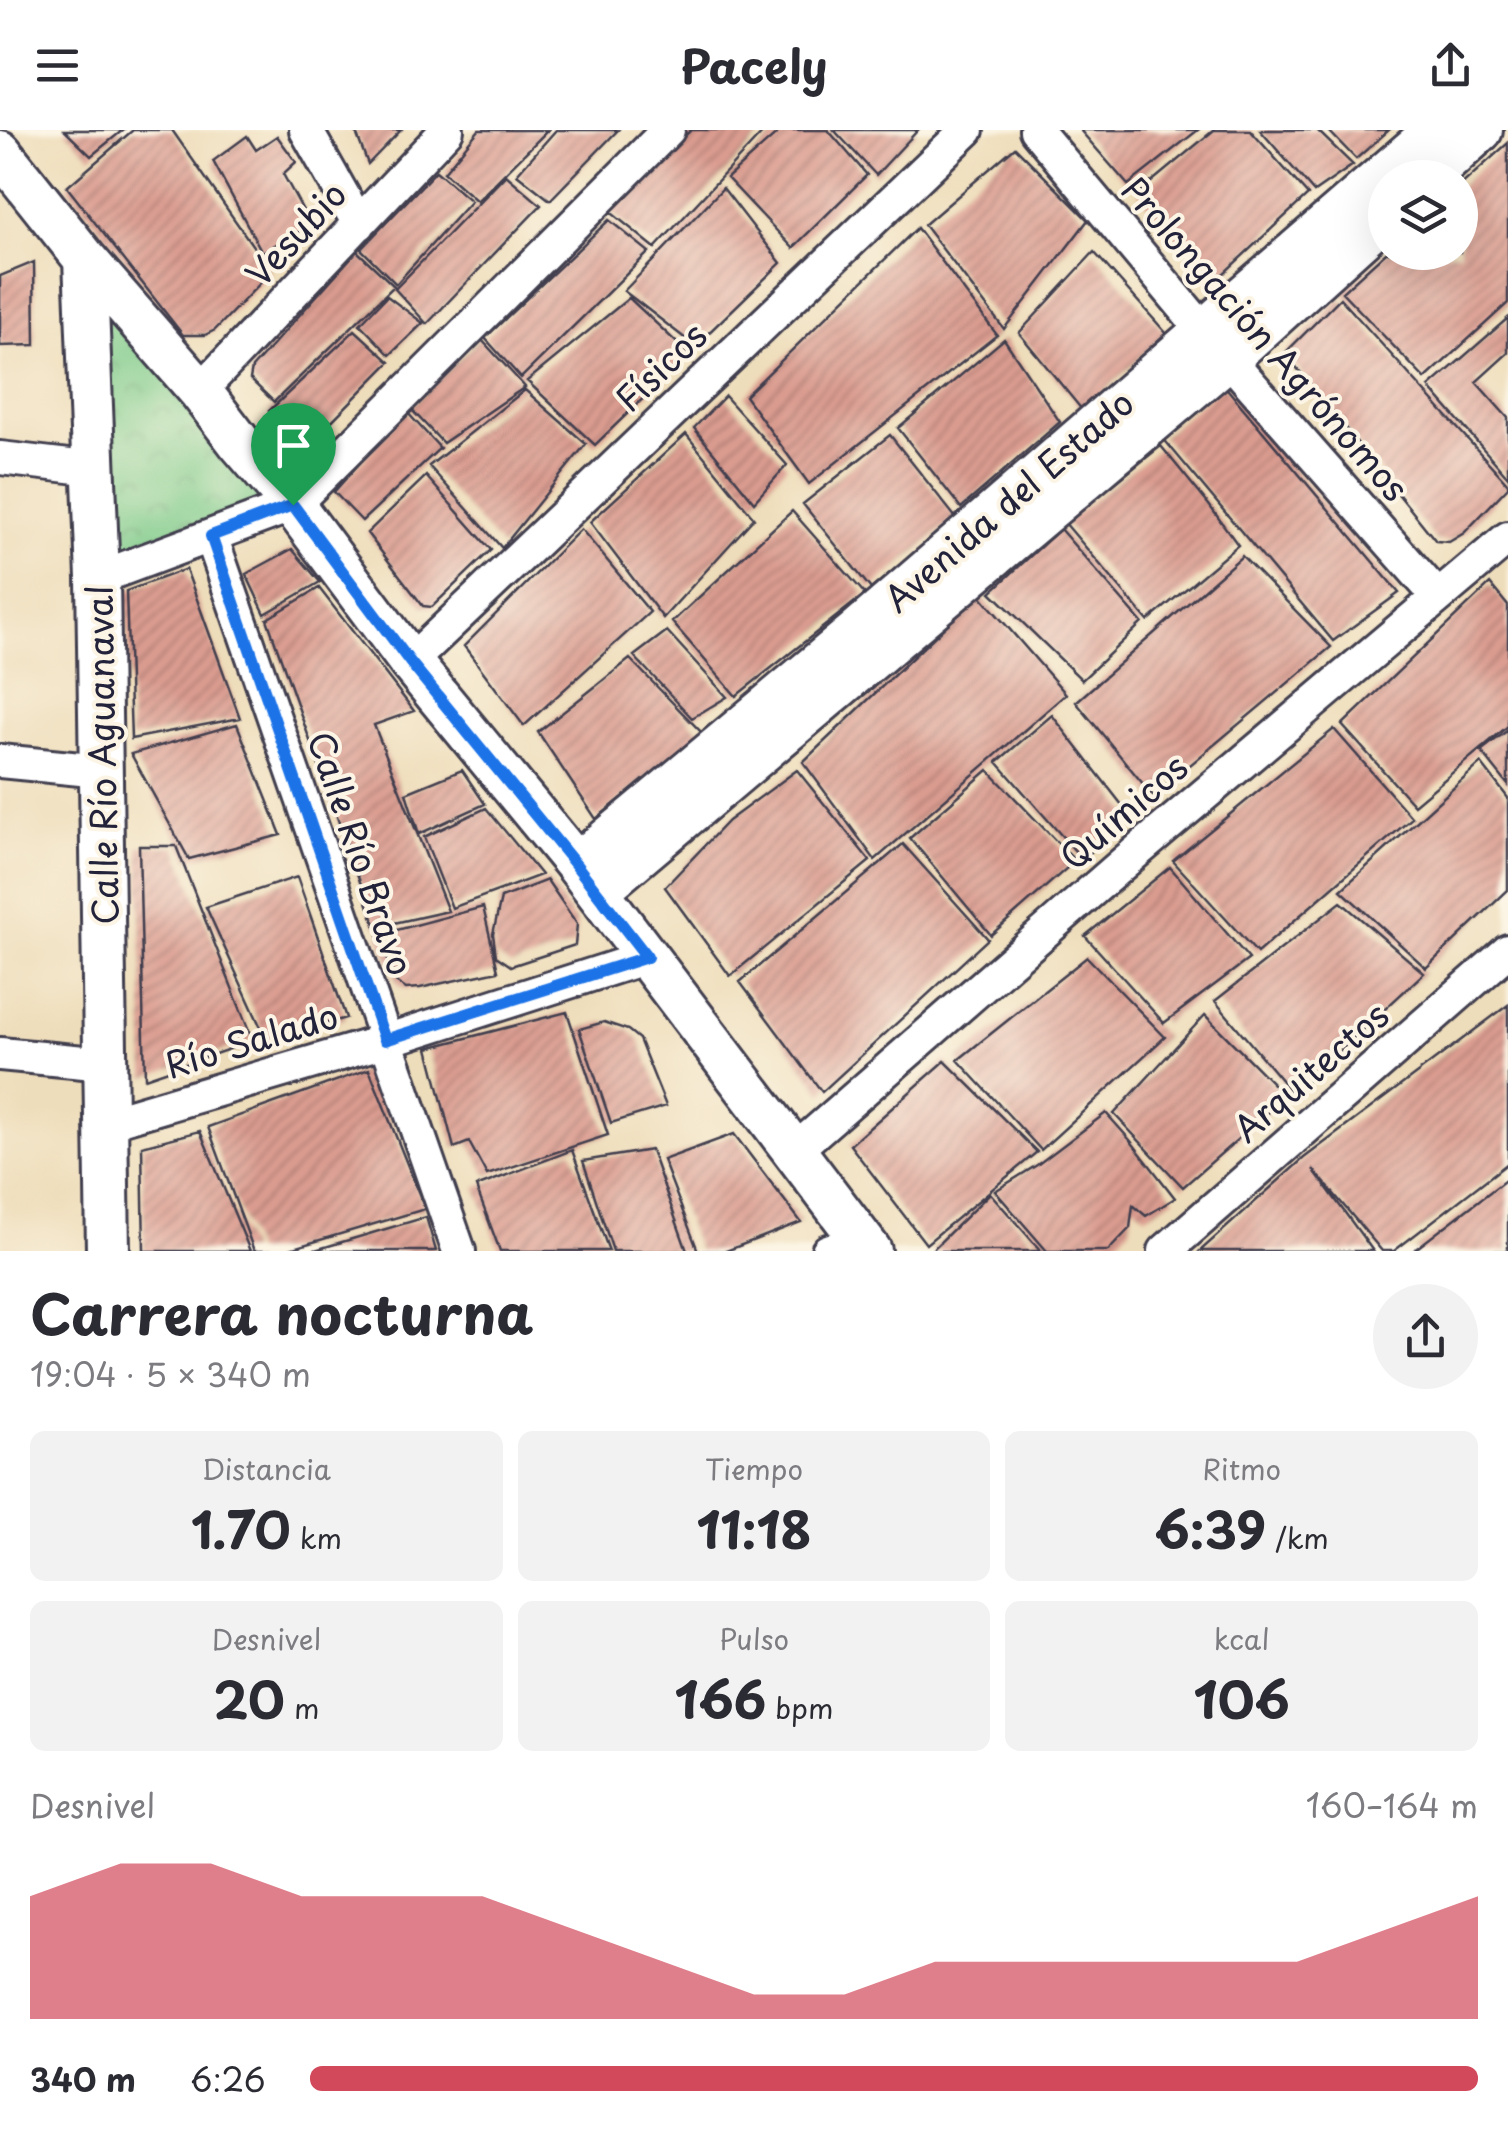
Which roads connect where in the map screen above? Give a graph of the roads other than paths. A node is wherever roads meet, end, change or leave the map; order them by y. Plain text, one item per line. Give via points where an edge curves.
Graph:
1 (306, 130) edge
2 (447, 130) edge
3 (668, 130) edge
4 (967, 130) edge
5 (1036, 130) edge
6 (1436, 130) edge
7 (1481, 130) edge
8 (0, 152) edge
9 (1448, 160) edge
10 (359, 224) junction
11 (1368, 229) edge
12 (85, 259) junction
13 (1216, 344) junction
14 (200, 391) junction
15 (0, 458) edge
16 (95, 469) junction
17 (293, 505) junction
18 (211, 536) junction
19 (1508, 538) edge
20 (98, 578) junction
21 (1438, 597) junction
22 (410, 662) junction
23 (0, 760) edge
24 (100, 772) junction
25 (586, 878) junction
26 (1508, 951) edge
27 (647, 957) junction
28 (385, 1040) junction
29 (0, 1054) edge
30 (105, 1064) junction
31 (106, 1123) junction
32 (794, 1151) junction
33 (853, 1247) edge
34 (108, 1251) edge
35 (459, 1251) edge
36 (1165, 1251) edge

1 - 10 street
2 - 10 street, Vesubio
3 - 17 street
4 - 22 street, Físicos
5 - 13 street, Prolongación Agrónomos
6 - 13 street, Avenida del Estado
7 - 9 street
8 - 12 street
10 - 14 street, Vesubio
11 - 13 street, Avenida del Estado
12 - 14 street
12 - 16 street, Calle Río Aguanaval
13 - 21 street, Prolongación Agrónomos
13 - 25 street, Avenida del Estado
14 - 17 street
15 - 16 street
16 - 20 street, Calle Río Aguanaval
17 - 18 street
17 - 22 street
18 - 20 street
18 - 28 street, Calle Río Bravo
19 - 21 street, Químicos
20 - 24 street, Calle Río Aguanaval
21 - 32 street, Químicos
22 - 25 street
23 - 24 street
24 - 30 street, Calle Río Aguanaval
25 - 27 street
26 - 36 street, Arquitectos
27 - 28 street, Río Salado
27 - 32 street
28 - 31 street, Río Salado
28 - 35 street, Calle Río Bravo
29 - 30 street
30 - 31 street, Calle Río Aguanaval
31 - 34 street, Calle Río Aguanaval
32 - 33 street

